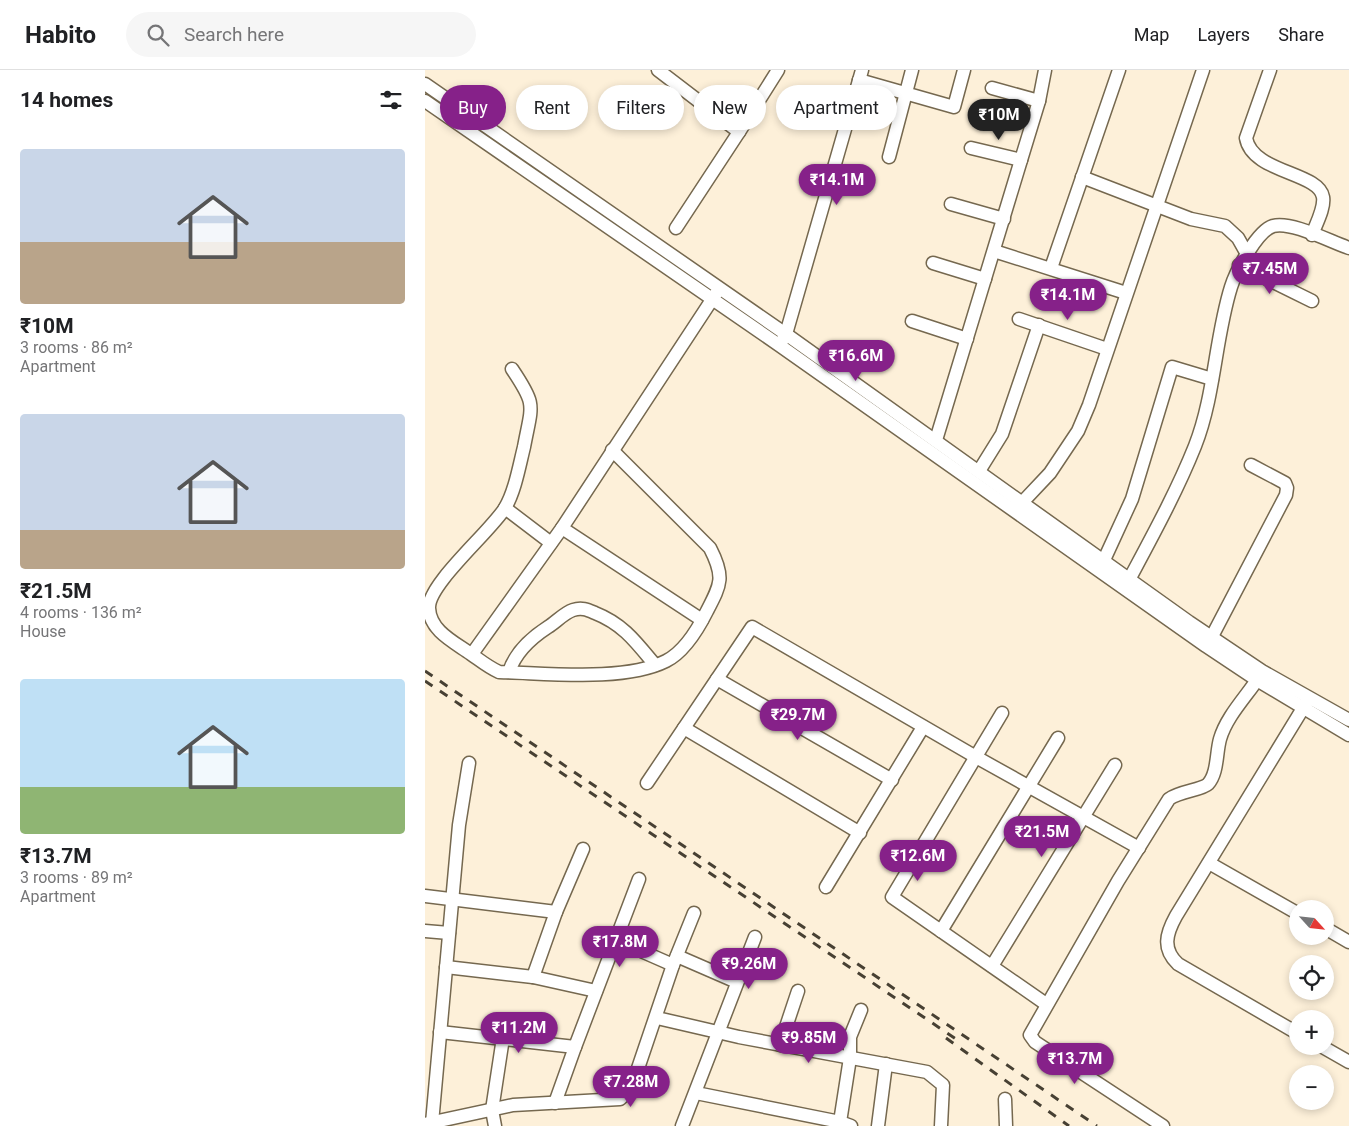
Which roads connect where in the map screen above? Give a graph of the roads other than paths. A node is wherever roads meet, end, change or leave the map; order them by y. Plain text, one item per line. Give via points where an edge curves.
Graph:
1 (658, 70) edge
2 (778, 70) edge
3 (912, 70) edge
4 (964, 70) edge
5 (1045, 70) edge
6 (1119, 70) edge
7 (1203, 70) edge
8 (1270, 70) edge
9 (861, 75) edge
10 (425, 84) edge
11 (992, 88) dead end
12 (905, 93) junction
13 (425, 101) edge
14 (1039, 101) junction
15 (739, 132) junction
16 (971, 148) dead end
17 (889, 157) dead end
18 (1021, 160) junction
19 (1083, 177) junction
20 (951, 204) dead end
21 (1156, 204) junction
22 (1004, 219) junction
23 (676, 228) dead end
24 (1312, 234) junction
25 (1349, 248) edge
26 (994, 251) junction
27 (1247, 254) junction
28 (933, 263) dead end
29 (1239, 265) junction
30 (1051, 268) junction
31 (985, 279) junction
32 (720, 288) junction
33 (1126, 293) junction
34 (712, 299) junction
35 (1313, 301) dead end
36 (1019, 319) dead end
37 (912, 321) dead end
38 (1039, 325) junction
39 (967, 339) junction
40 (783, 340) junction
41 (1107, 349) junction
42 (512, 369) dead end
43 (1212, 379) junction
44 (935, 440) junction
45 (612, 450) junction
46 (1251, 464) dead end
47 (979, 471) junction
48 (1019, 506) junction
49 (505, 508) junction
50 (562, 528) junction
51 (551, 543) junction
52 (1104, 560) junction
53 (1130, 578) junction
54 (702, 620) junction
55 (1209, 642) junction
56 (472, 654) junction
57 (655, 665) junction
58 (509, 672) junction
59 (1260, 676) junction
60 (717, 679) junction
61 (1307, 703) junction
62 (1002, 713) dead end
63 (1349, 720) edge
64 (923, 727) junction
65 (684, 728) junction
66 (1349, 735) edge
67 (1058, 738) dead end
68 (976, 757) junction
69 (469, 763) dead end
70 (1115, 765) dead end
71 (892, 780) junction
72 (647, 783) dead end
73 (1029, 787) junction
74 (1083, 817) junction
75 (860, 833) junction
76 (1139, 848) junction
77 (583, 849) dead end
78 (1209, 863) junction
79 (639, 880) dead end
80 (826, 887) dead end
81 (425, 896) edge
82 (453, 899) junction
83 (1289, 908) edge
84 (555, 912) junction
85 (694, 913) dead end
86 (425, 931) edge
87 (941, 931) junction
88 (449, 933) junction
89 (1334, 933) edge
90 (755, 937) dead end
91 (616, 940) junction
92 (1349, 942) edge
93 (675, 961) junction
94 (992, 966) junction
95 (446, 967) junction
96 (533, 977) junction
97 (737, 982) junction
98 (798, 990) dead end
99 (596, 991) junction
100 (1046, 1004) junction
101 (861, 1010) dead end
102 (657, 1018) junction
103 (1289, 1028) edge
104 (440, 1032) junction
105 (718, 1032) junction
106 (503, 1038) junction
107 (780, 1045) junction
108 (575, 1047) junction
109 (1334, 1053) edge
110 (850, 1058) junction
111 (1349, 1062) edge
112 (886, 1064) junction
113 (696, 1093) junction
114 (1005, 1099) dead end
115 (555, 1103) junction
116 (492, 1110) junction
117 (428, 1123) edge
118 (844, 1125) edge
119 (495, 1126) edge
120 (682, 1126) edge
121 (878, 1126) edge
122 (941, 1126) edge
123 (1006, 1126) edge
124 (1163, 1126) edge

1 - 15 street
2 - 15 street
3 - 12 street
4 - 12 street via 954,107
5 - 14 street
6 - 19 street
7 - 21 street
8 - 24 street via 1246,138 1248,146 1269,165 1295,174 1322,193 1324,199
9 - 12 street
9 - 40 street
10 - 32 street
11 - 14 street
12 - 17 street
13 - 34 street
14 - 18 street
15 - 23 street
16 - 18 street
18 - 22 street
19 - 21 street
19 - 30 street
20 - 22 street
21 - 27 street via 1191,219 1225,226 1238,238
21 - 33 street
22 - 26 street
24 - 25 street
24 - 27 street via 1291,227 1273,226 1261,235
26 - 30 street
26 - 31 street
27 - 29 street
28 - 31 street
29 - 35 street
29 - 43 street via 1231,287
30 - 33 street
31 - 39 street
32 - 34 street
32 - 40 street
33 - 41 street
34 - 40 street
34 - 45 street
36 - 38 street
37 - 39 street
38 - 41 street
38 - 47 street via 1002,434
39 - 44 street
40 - 44 street
40 - 48 street
41 - 48 street via 1078,431 1050,473
42 - 49 street via 529,394 532,406 518,474
43 - 52 street via 1172,367 1132,499
43 - 53 street via 1196,444 1165,513
44 - 47 street
45 - 50 street
45 - 54 street via 710,548 721,574 719,588
46 - 55 street via 1285,483 1286,495
47 - 48 street
48 - 52 street
48 - 55 street
49 - 51 street
49 - 56 street via 436,589 429,606 438,631
50 - 51 street
50 - 54 street
51 - 56 street
52 - 53 street
53 - 55 street
54 - 57 street via 680,651
55 - 59 street
56 - 58 street via 487,667
57 - 58 street via 629,673
57 - 58 street via 627,630 582,608 572,610 537,634 512,663
59 - 61 street
59 - 76 street via 1235,710 1220,738 1209,783 1203,788 1179,792 1169,799
60 - 64 street via 752,627
60 - 65 street
60 - 71 street
61 - 63 street
61 - 66 street
61 - 78 street
62 - 68 street
64 - 68 street
64 - 71 street
65 - 72 street
65 - 75 street
67 - 73 street
68 - 73 street
68 - 87 street via 892,897
69 - 82 street via 459,825
70 - 74 street
71 - 75 street
73 - 74 street
73 - 87 street
74 - 76 street
74 - 94 street
75 - 80 street
76 - 100 street
77 - 84 street
78 - 83 street
78 - 103 street via 1171,925 1166,940 1170,957
79 - 91 street
81 - 82 street
82 - 84 street
82 - 88 street
84 - 96 street
85 - 93 street
86 - 88 street
87 - 94 street
88 - 95 street
89 - 92 street
90 - 97 street
91 - 93 street
91 - 99 street
93 - 97 street
93 - 102 street
94 - 100 street
95 - 96 street
95 - 104 street
96 - 99 street
97 - 105 street
98 - 107 street
99 - 108 street
100 - 124 street via 1030,1035 1035,1042
101 - 110 street via 851,1037
102 - 105 street
102 - 115 street via 631,1089 624,1096 620,1099
104 - 106 street
104 - 117 street
105 - 107 street
105 - 113 street
106 - 108 street
106 - 116 street
107 - 110 street
108 - 115 street
109 - 111 street
110 - 112 street
110 - 118 street
112 - 121 street
112 - 122 street via 927,1072 937,1078 943,1085
113 - 118 street
113 - 120 street
114 - 123 street
115 - 116 street via 513,1105
116 - 117 street
116 - 119 street

